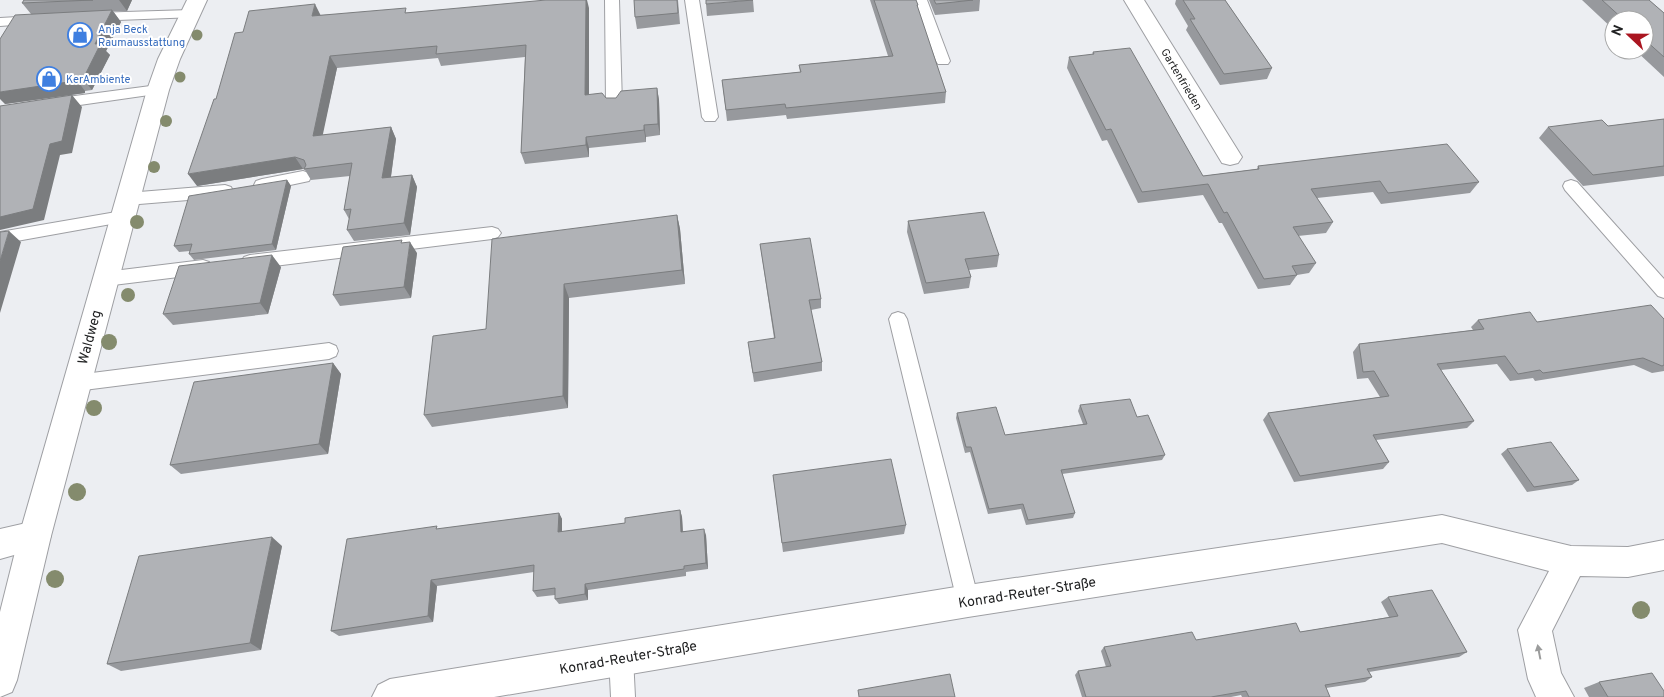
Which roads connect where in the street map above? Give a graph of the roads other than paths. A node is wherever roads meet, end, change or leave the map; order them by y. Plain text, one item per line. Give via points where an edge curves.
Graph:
1 (612, 0) edge
2 (692, 0) edge
3 (920, 0) edge
4 (1134, 0) edge
5 (196, 3) edge
6 (76, 18) edge
7 (47, 20) edge
8 (0, 22) edge
9 (943, 61) dead end
10 (158, 90) junction
11 (614, 104) edge
12 (38, 106) edge
13 (710, 117) dead end
14 (1230, 157) dead end
15 (303, 177) edge
16 (1571, 186) dead end
17 (124, 208) junction
18 (492, 233) dead end
19 (0, 238) edge
20 (105, 279) junction
21 (1664, 291) edge
22 (898, 319) dead end
23 (329, 351) dead end
24 (76, 383) junction
25 (35, 536) junction
26 (0, 544) edge
27 (1664, 555) edge
28 (1570, 561) junction
29 (968, 601) junction
30 (621, 658) junction
31 (0, 680) edge
32 (390, 697) edge
33 (623, 697) edge
34 (1556, 697) edge

1 - 11 lane
2 - 13 lane
3 - 9 lane
4 - 14 street, Gartenfrieden
5 - 6 lane
5 - 10 street, Waldweg
7 - 8 lane
10 - 12 lane
10 - 17 street, Waldweg
15 - 17 lane
16 - 21 lane
17 - 19 lane
17 - 20 street, Waldweg
18 - 20 lane
20 - 24 street, Waldweg
22 - 29 lane
23 - 24 lane
24 - 25 street, Waldweg
25 - 26 street
25 - 31 street, Waldweg
27 - 28 street, Konrad-Reuter-Straße via 1628,562
28 - 29 street, Konrad-Reuter-Straße via 1442,529
34 -> 28 street via 1545,679 1535,630
29 - 30 street, Konrad-Reuter-Straße
30 - 32 street, Konrad-Reuter-Straße
30 - 33 lane

